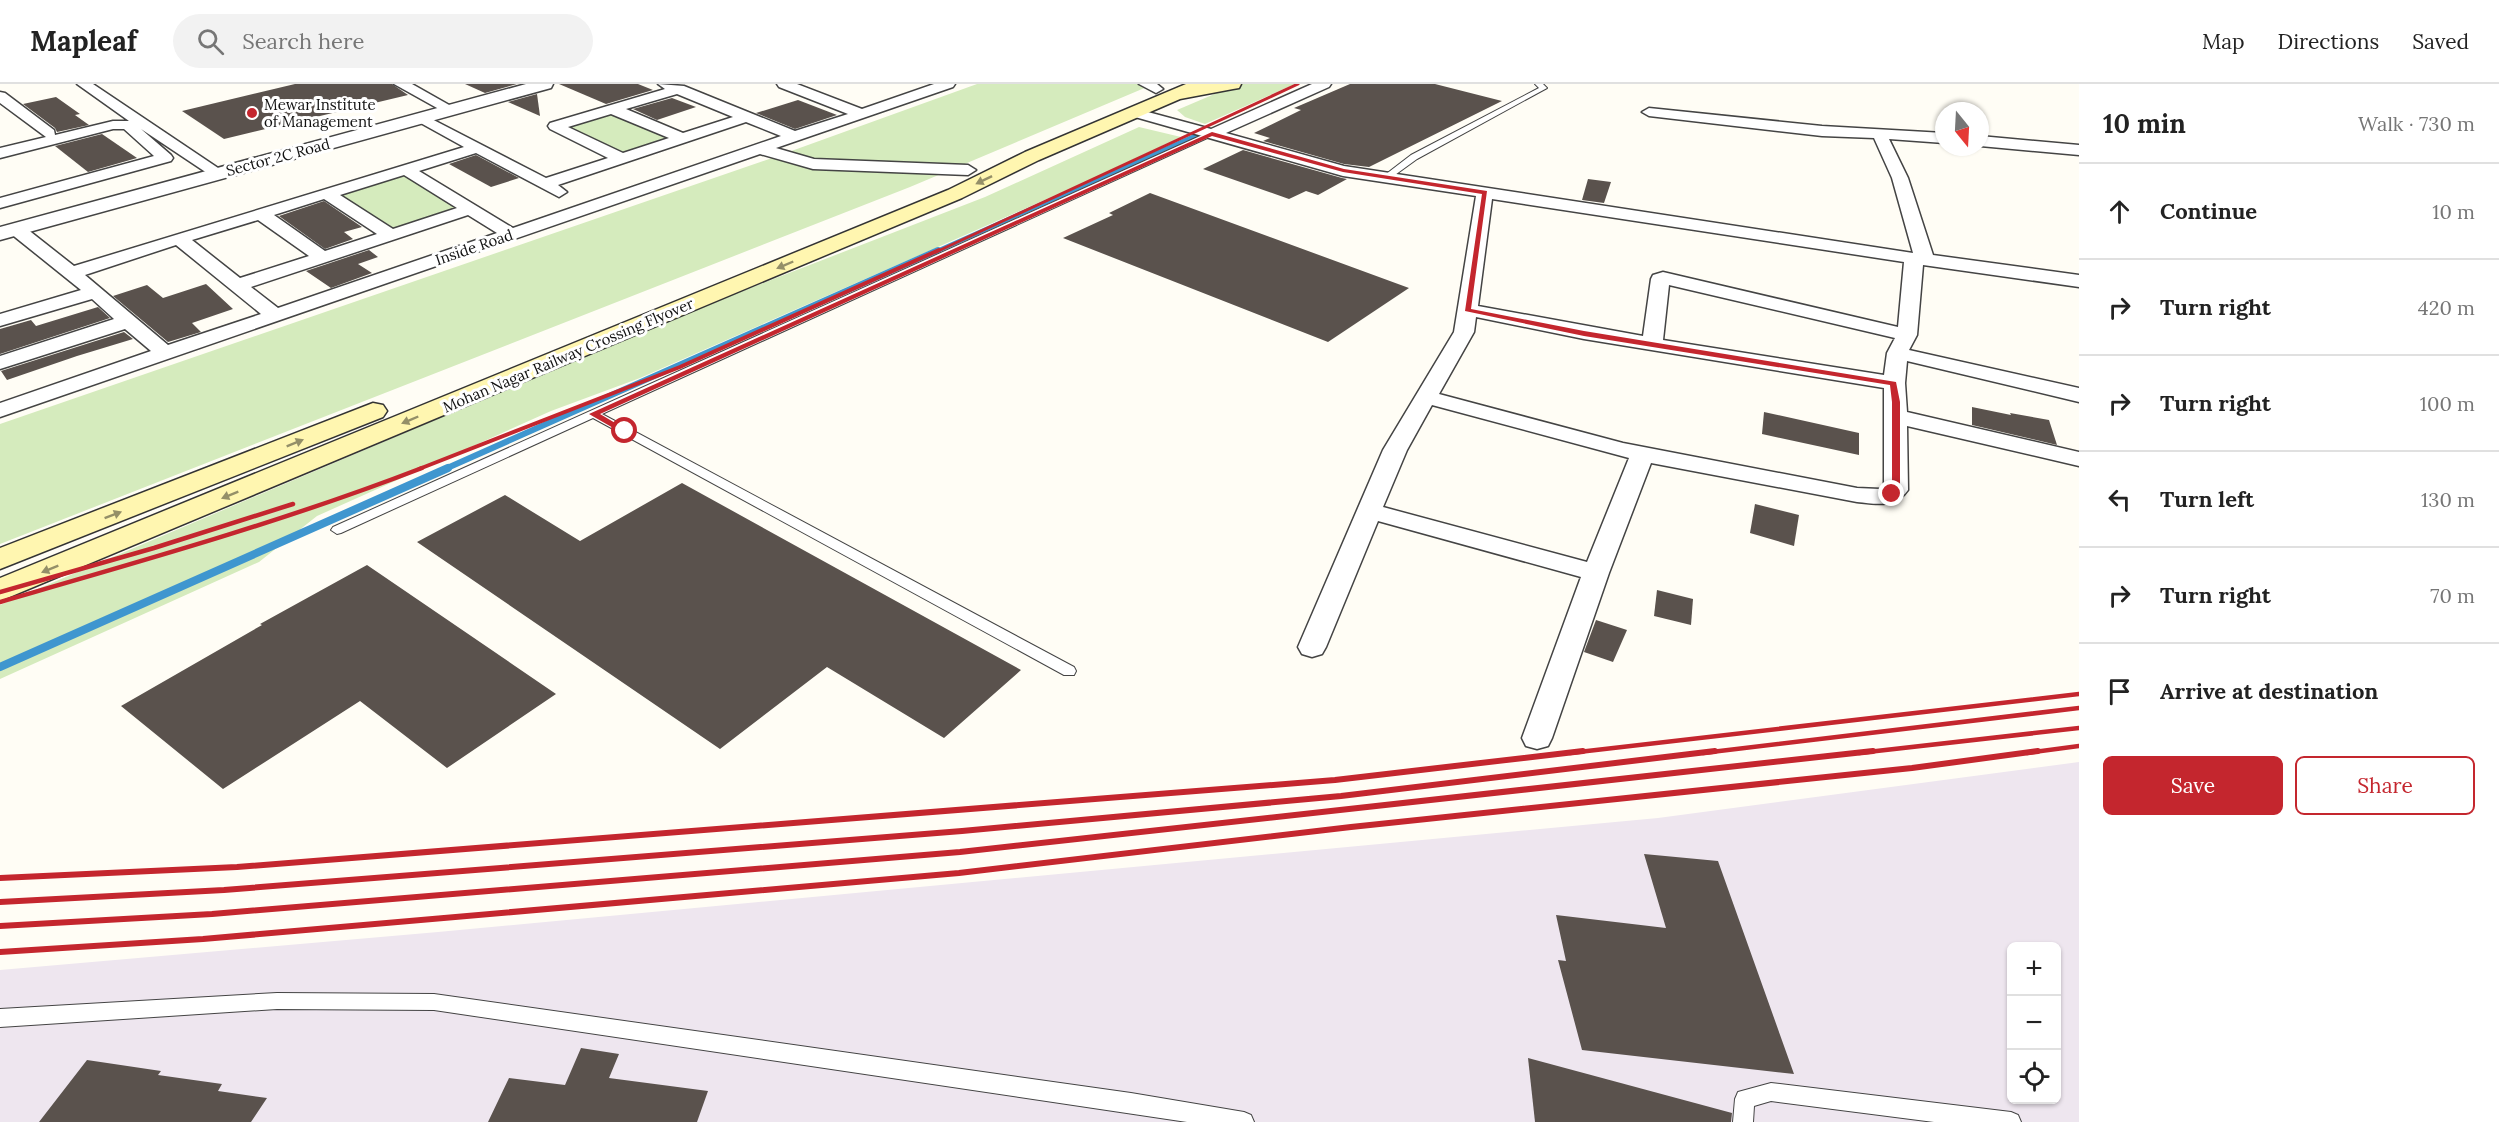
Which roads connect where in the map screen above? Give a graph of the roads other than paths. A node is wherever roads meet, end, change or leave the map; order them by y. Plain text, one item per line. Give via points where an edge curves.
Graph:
1 (109, 84) edge
2 (400, 84) edge
3 (514, 84) edge
4 (545, 84) edge
5 (784, 84) edge
6 (948, 84) edge
7 (1200, 84) edge
8 (1233, 84) edge
9 (1324, 84) edge
10 (1538, 84) edge
11 (87, 86) edge
12 (672, 87) edge
13 (830, 87) dead end
14 (1163, 87) edge
15 (810, 94) junction
16 (0, 96) edge
17 (446, 107) junction
18 (612, 109) junction
19 (1133, 112) junction
20 (1649, 112) dead end
21 (862, 114) junction
22 (128, 115) junction
23 (747, 117) junction
24 (422, 118) junction
25 (49, 133) junction
26 (1211, 134) junction
27 (1879, 134) junction
28 (796, 137) junction
29 (1935, 137) edge
30 (332, 138) junction
31 (682, 138) junction
32 (1989, 142) edge
33 (5, 147) edge
34 (477, 148) junction
35 (761, 149) junction
36 (2079, 150) edge
37 (622, 158) junction
38 (405, 169) junction
39 (214, 170) junction
40 (968, 170) junction
41 (1385, 178) junction
42 (544, 183) junction
43 (326, 193) junction
44 (1485, 193) junction
45 (60, 198) junction
46 (0, 203) edge
47 (589, 208) junction
48 (471, 210) junction
49 (260, 213) junction
50 (5, 229) edge
51 (391, 235) junction
52 (512, 235) junction
53 (179, 238) junction
54 (322, 257) junction
55 (1920, 259) junction
56 (71, 273) junction
57 (2079, 281) edge
58 (238, 285) junction
59 (95, 292) junction
60 (1468, 310) junction
61 (276, 315) junction
62 (0, 320) edge
63 (129, 321) junction
64 (1652, 343) junction
65 (1902, 344) junction
66 (166, 354) junction
67 (2, 360) edge
68 (1894, 383) junction
69 (2079, 395) edge
70 (1426, 397) junction
71 (0, 411) edge
72 (593, 414) junction
73 (1895, 416) junction
74 (1642, 455) junction
75 (2079, 459) edge
76 (1369, 510) junction
77 (338, 530) dead end
78 (0, 559) edge
79 (1596, 573) junction
80 (0, 590) edge
81 (1312, 647) dead end
82 (1069, 671) dead end
83 (1538, 738) dead end
84 (0, 1018) edge
85 (1244, 1122) edge
86 (1743, 1122) edge
87 (2011, 1122) edge

1 - 11 street
2 - 17 street
3 - 17 street, Sector 2C Road
4 - 17 street, Sector 2C Road
5 - 15 street
6 - 21 street, Inside Road
7 - 14 main road
8 - 14 main road
9 - 26 street
10 - 41 lane via 1544,88 1414,157
11 - 22 street
12 - 18 street
12 - 23 street
13 - 15 street
14 - 19 main road, Mohan Nagar Railway Crossing Flyover
14 - 40 main road, Mohan Nagar Railway Crossing Flyover
15 - 21 street
16 - 25 street
17 - 24 street, Sector 2C Road
17 - 30 street, Sector 2C Road
18 - 31 street
18 - 37 street via 555,126
19 - 26 street
19 -> 80 main road, Mohan Nagar Railway Crossing Flyover via 955,194
20 - 27 street
21 - 28 street, Inside Road
22 - 25 street
22 - 39 street
23 - 28 street
23 - 31 street
24 - 30 street, Sector 2C Road
24 - 34 street
25 - 33 street
26 - 41 street via 1343,171
26 - 72 lane
27 - 29 street
27 - 55 street via 1900,178
28 - 35 street, Inside Road
30 - 39 street, Sector 2C Road
31 - 37 street
32 - 36 street
33 - 45 street via 128,125 165,158
34 - 38 street
34 - 42 street
35 - 40 street via 813,164
35 - 47 street, Inside Road
37 - 42 street
38 - 43 street
38 - 48 street
39 - 45 street
39 - 50 street
78 -> 40 main road, Mohan Nagar Railway Crossing Flyover
41 - 44 street
42 - 47 street
43 - 49 street
43 - 51 street
44 - 55 street
44 - 60 street
45 - 46 street
45 - 50 street
47 - 52 street, Inside Road
48 - 51 street
48 - 52 street
49 - 53 street
49 - 54 street
50 - 56 street
51 - 54 street
52 - 61 street, Inside Road
53 - 56 street
53 - 58 street
54 - 58 street
55 - 57 street
55 - 65 street
56 - 59 street
58 - 61 street
59 - 62 street
59 - 63 street
60 - 64 street
60 - 70 street via 1464,332
61 - 66 street, Inside Road
63 - 66 street
63 - 67 street
64 - 65 street via 1663,278
64 - 68 street
65 - 68 street
65 - 69 street
66 - 71 street, Inside Road
68 - 73 street
70 - 74 street
70 - 76 street via 1395,450
72 - 77 lane
72 - 82 lane
73 - 74 street via 1896,490 1885,497
73 - 75 street
74 - 79 street
76 - 79 street
76 - 81 street
79 - 83 street
84 - 85 lane via 277,1001 434,1002
86 - 87 lane via 1745,1099 1771,1092

